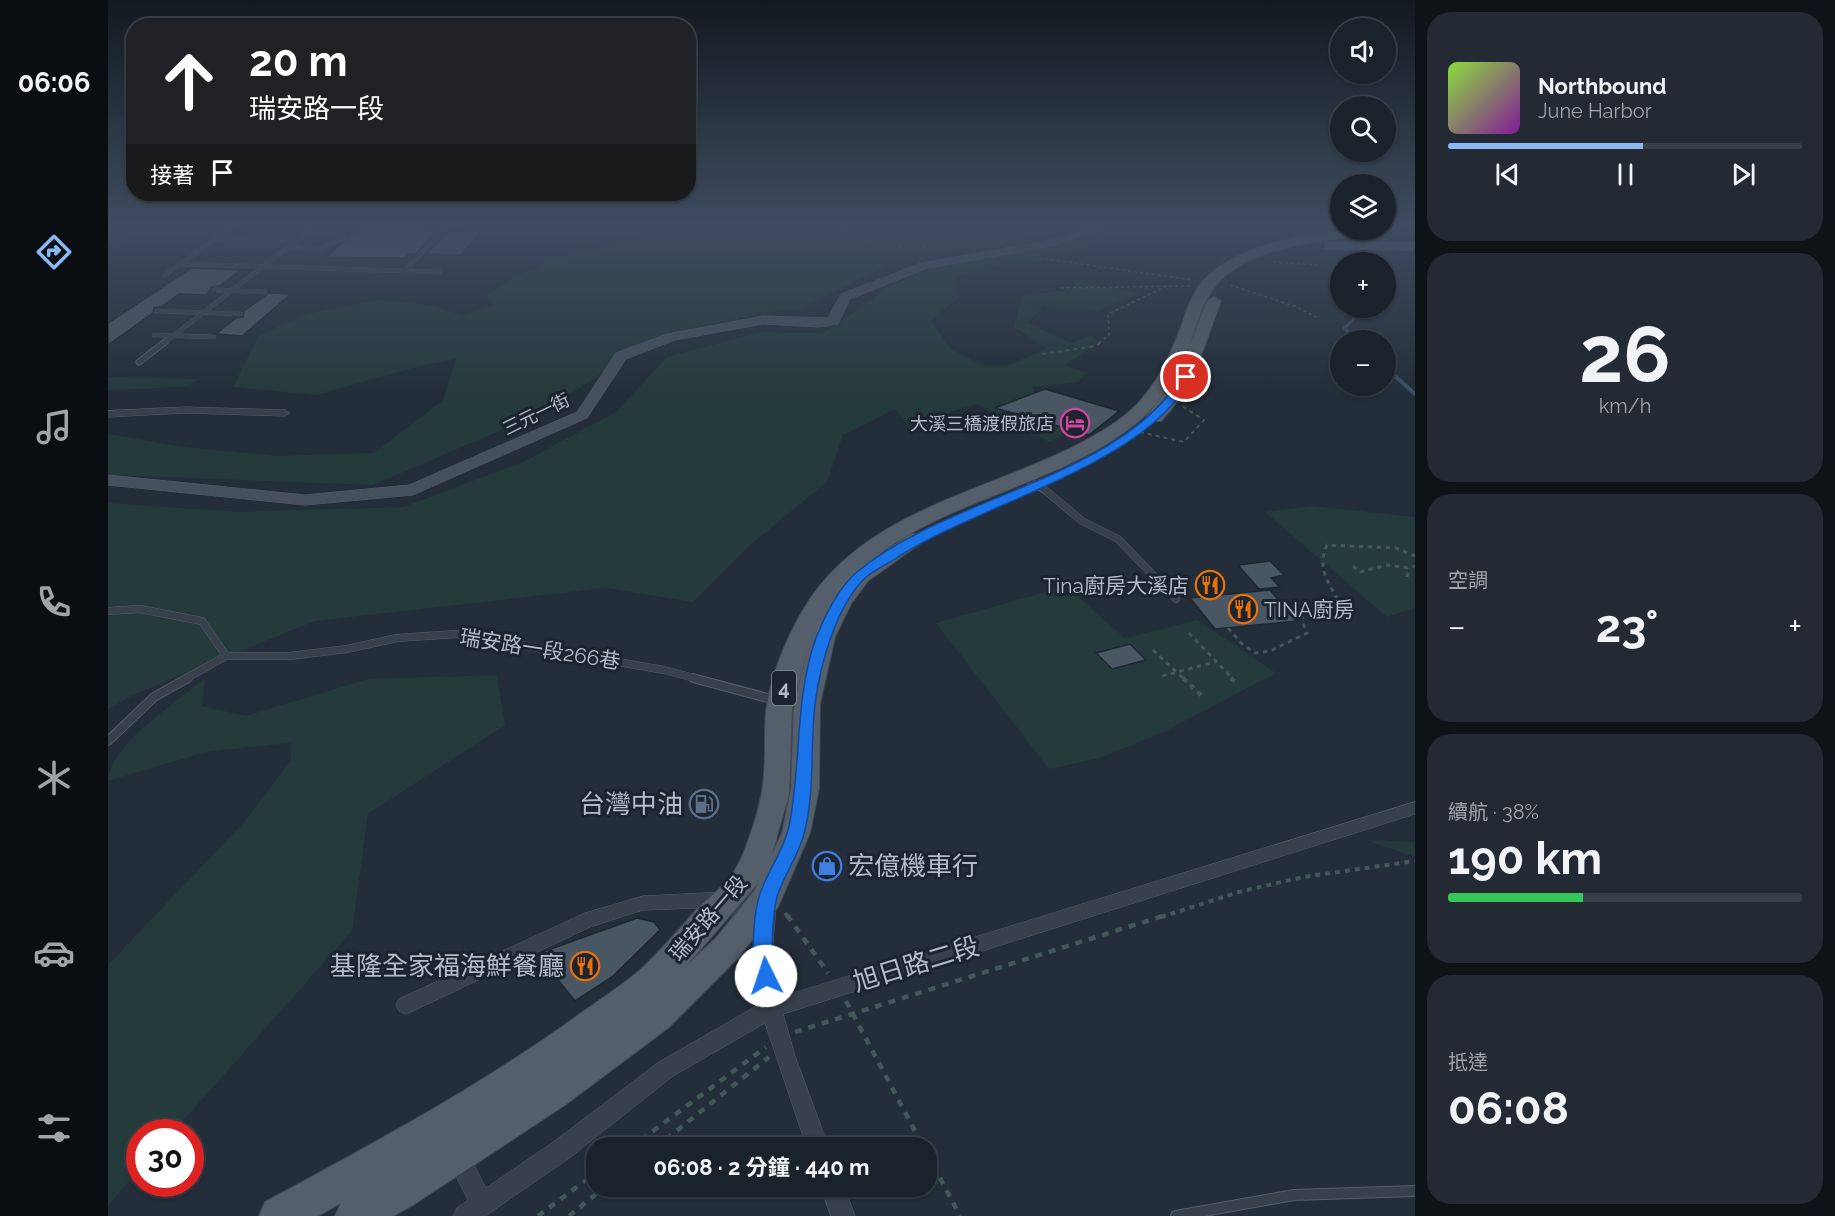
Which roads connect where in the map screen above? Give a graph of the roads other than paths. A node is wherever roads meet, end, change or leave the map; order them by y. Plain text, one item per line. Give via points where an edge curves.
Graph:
1 (243, 282) edge
2 (880, 282) edge
3 (1216, 282) edge
4 (1218, 282) edge
5 (1214, 284) junction
6 (214, 290) dead end
7 (231, 291) junction
8 (265, 292) dead end
9 (156, 311) dead end
10 (203, 313) junction
11 (241, 314) dead end
12 (154, 335) dead end
13 (173, 336) junction
14 (214, 337) dead end
15 (139, 362) dead end
16 (285, 413) dead end
17 (108, 414) edge
18 (108, 480) edge
19 (1029, 480) junction
20 (1176, 599) dead end
21 (108, 611) edge
22 (226, 656) junction
23 (780, 701) junction
24 (108, 741) edge
25 (1415, 808) edge
26 (756, 890) junction
27 (725, 899) junction
28 (748, 921) junction
29 (406, 1005) dead end
30 (772, 1008) junction
31 (438, 1128) junction
32 (814, 1137) edge
33 (457, 1154) junction
34 (1415, 1191) edge
35 (836, 1197) edge
36 (474, 1210) edge
37 (279, 1216) edge
38 (355, 1216) edge
39 (843, 1216) edge
40 (1176, 1216) edge

1 - 7 lane
2 - 18 street, 三元一街 via 845,297 833,321 763,320 672,337 630,350 621,356 582,416 413,490 304,500
3 - 5 main road, 瑞安路一段 / 4
4 - 5 main road, 瑞安路一段 / 4
5 - 19 main road, 瑞安路一段 / 4 via 1200,295 1166,382 1151,401 1122,426
5 - 19 main road, 瑞安路一段 / 4 via 1218,291 1193,363 1172,399 1138,431 1093,458
6 - 7 lane
7 - 8 lane
7 - 10 lane
9 - 10 lane
10 - 11 lane
10 - 13 lane
12 - 13 lane
13 - 14 lane
13 - 15 lane
16 - 17 street via 185,410
19 - 20 lane via 1082,521 1118,539
19 - 23 main road, 瑞安路一段 / 4 via 910,525 849,563 824,593 805,626
19 - 26 main road, 瑞安路一段 / 4 via 887,556 860,576 840,603 824,637 807,704 805,789 796,833
21 - 22 lane via 140,609 202,621
22 - 23 lane, 瑞安路一段266巷 via 290,656 397,638 457,634 664,670
22 - 24 lane, 瑞安路一段266巷 via 154,697
23 - 26 main road, 瑞安路一段 / 4 via 777,787
25 - 30 street, 旭日路二段
26 - 27 main road, 瑞安路一段 / 4
26 - 28 main road, 瑞安路一段 / 4
26 - 30 street
27 - 28 street
27 - 29 street via 643,903 585,921
27 - 31 main road, 瑞安路一段 / 4 via 660,973 564,1047
28 - 33 main road, 瑞安路一段 / 4 via 727,948 656,1017 552,1093
30 - 32 street
30 - 36 street, 旭日路二段 via 666,1069
31 - 33 street
31 - 37 main road, 瑞安路一段 / 4
33 - 36 street
33 - 38 main road, 瑞安路一段 / 4
34 - 40 lane via 1294,1195
35 - 39 street

